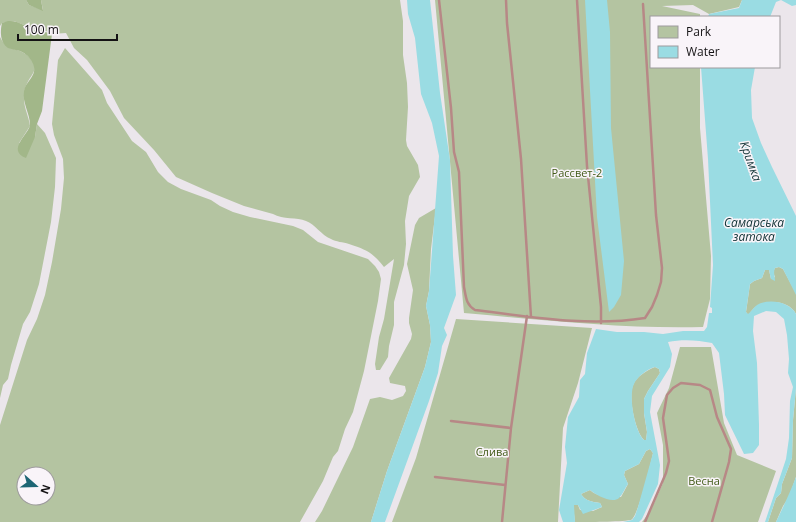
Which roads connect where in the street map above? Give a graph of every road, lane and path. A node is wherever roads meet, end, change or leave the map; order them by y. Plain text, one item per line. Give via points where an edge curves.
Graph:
1 (439, 0) edge
2 (506, 0) edge
3 (577, 0) edge
4 (643, 4) dead end
5 (527, 316) junction
6 (531, 317) junction
7 (601, 323) junction
8 (451, 420) dead end
9 (511, 428) junction
10 (435, 477) dead end
11 (504, 485) junction
12 (502, 522) edge
13 (645, 522) edge
14 (712, 522) edge

1 - 5 lane via 454,152 459,172 466,301 475,310
2 - 6 lane via 521,159
3 - 7 lane via 587,166
4 - 7 lane via 661,282 645,318
5 - 6 lane
5 - 9 lane
6 - 7 lane
8 - 9 lane
9 - 11 lane
10 - 11 lane
11 - 12 lane
13 - 14 lane via 669,461 663,418 667,395 681,383 689,383 710,390 717,417 731,449

